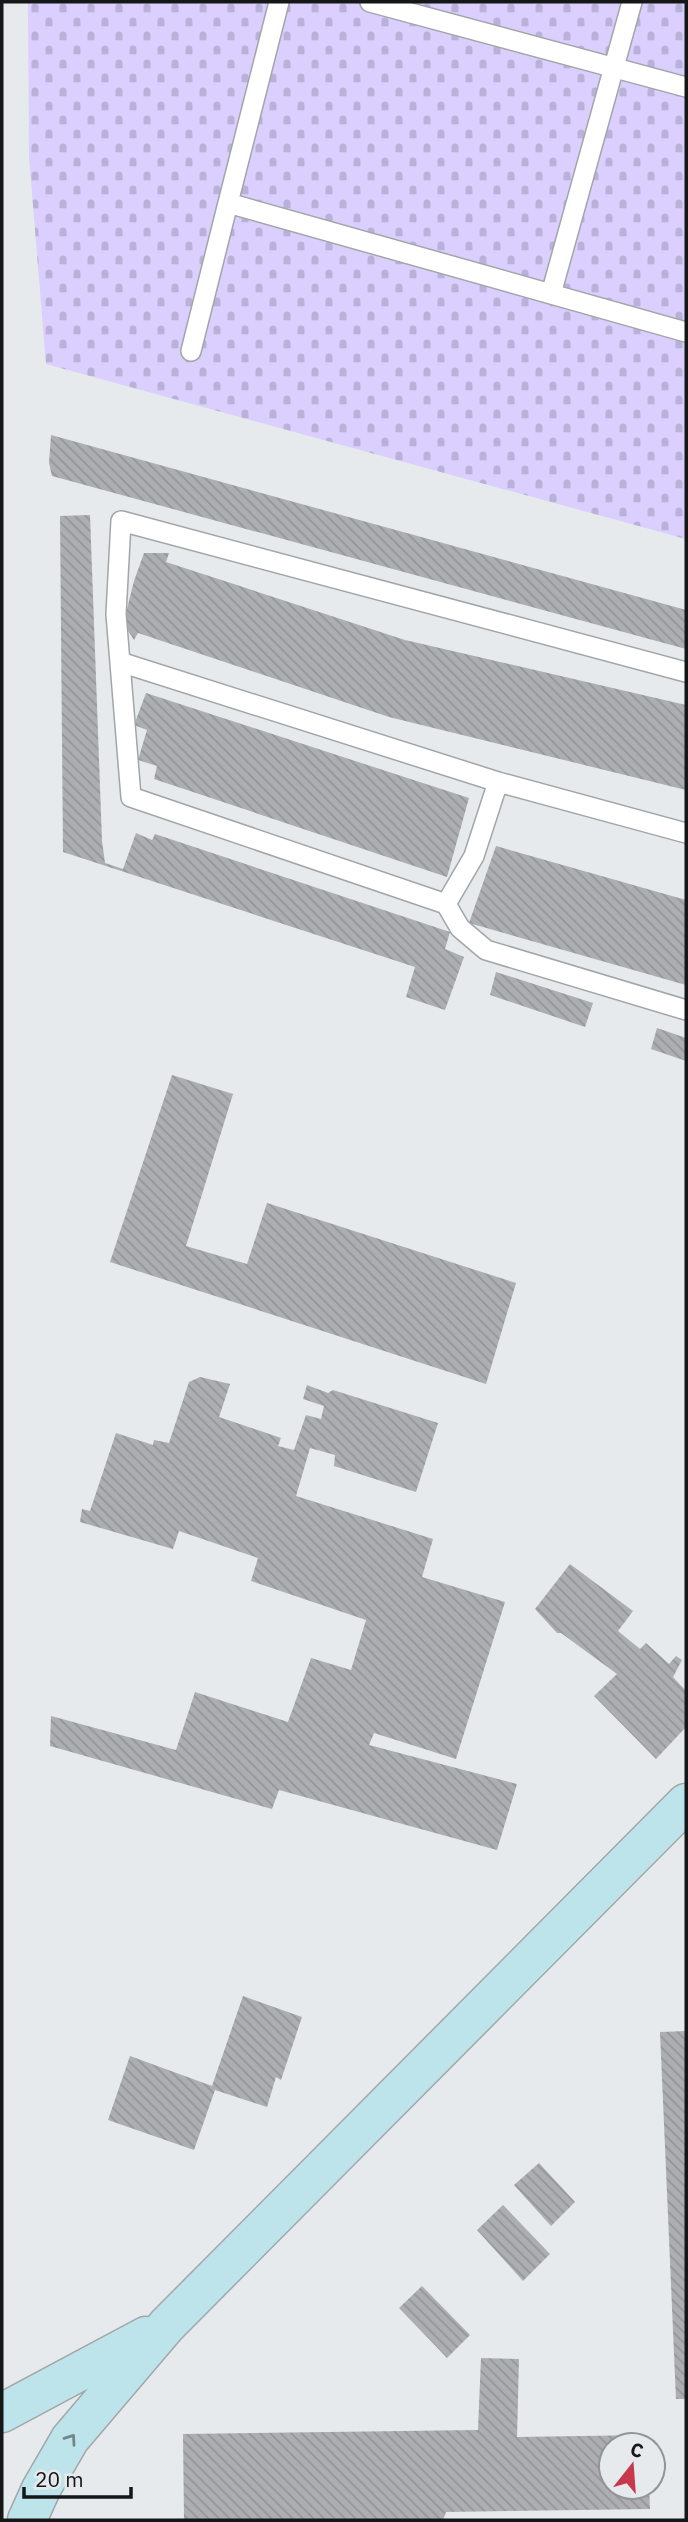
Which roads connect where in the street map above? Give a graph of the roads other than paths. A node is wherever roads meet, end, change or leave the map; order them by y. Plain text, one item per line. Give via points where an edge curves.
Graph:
1 (279, 2) edge
2 (370, 2) edge
3 (632, 2) edge
4 (614, 67) junction
5 (686, 86) edge
6 (228, 203) junction
7 (551, 294) junction
8 (686, 332) edge
9 (191, 351) dead end
10 (120, 662) junction
11 (686, 672) edge
12 (498, 782) junction
13 (686, 833) edge
14 (446, 904) junction
15 (686, 1010) edge
16 (686, 1803) edge
17 (167, 2325) junction
18 (2, 2413) edge
19 (27, 2520) edge

1 - 6 lane
2 - 4 lane
3 - 4 lane
4 - 5 lane
4 - 7 lane
6 - 7 lane
6 - 9 lane
7 - 8 lane
10 - 11 lane via 116,614 121,522
10 - 12 lane
10 - 14 lane via 131,797
12 - 13 lane
12 - 14 lane via 474,856
14 - 15 lane via 460,928 486,950
16 - 17 main road
17 - 18 main road
19 -> 17 main road via 70,2439

